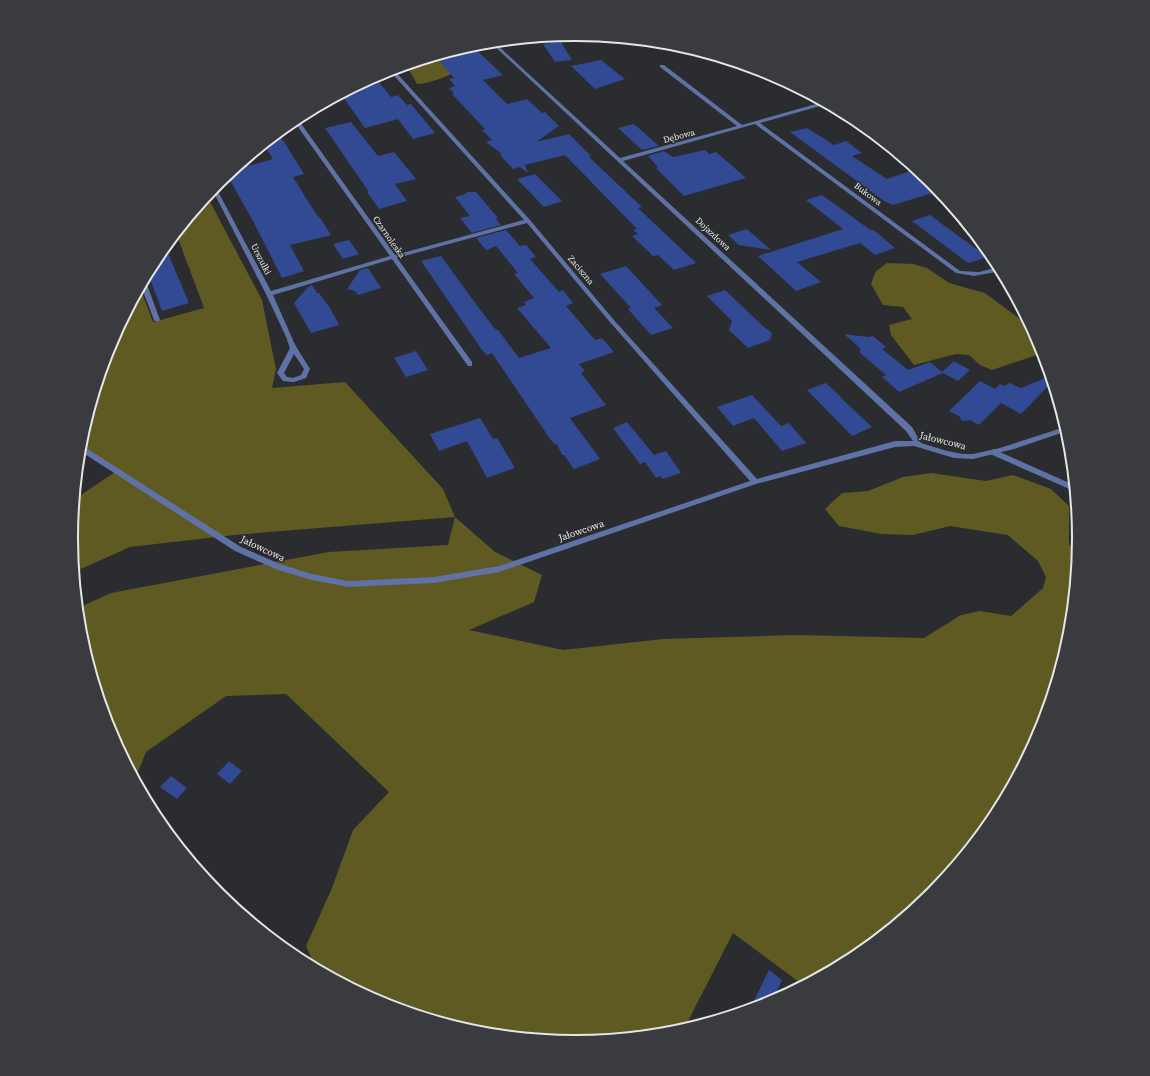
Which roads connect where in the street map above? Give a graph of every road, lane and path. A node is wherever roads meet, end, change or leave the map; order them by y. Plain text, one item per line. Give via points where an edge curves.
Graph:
1 (498, 47) edge
2 (662, 66) dead end
3 (395, 75) edge
4 (818, 105) edge
5 (757, 123) junction
6 (299, 125) edge
7 (742, 127) junction
8 (620, 160) junction
9 (217, 194) edge
10 (528, 221) junction
11 (393, 257) junction
12 (994, 271) edge
13 (145, 288) edge
14 (269, 294) junction
15 (157, 320) dead end
16 (292, 349) junction
17 (470, 364) dead end
18 (1060, 431) edge
19 (918, 443) junction
20 (86, 452) edge
21 (993, 452) junction
22 (755, 482) junction
23 (1069, 486) edge

1 - 8 street, Dojazdowa
2 - 7 street
3 - 10 street, Zaciszna
4 - 5 street, Dębowa
5 - 7 street, Dębowa
5 - 12 street, Bukowa via 958,272 970,276
6 - 11 street, Czarnoleska
7 - 8 street, Dębowa
8 - 19 street, Dojazdowa via 909,429
9 - 14 street, Urszulki
10 - 11 street
10 - 22 street, Zaciszna via 611,320
11 - 14 street
11 - 17 street, Czarnoleska
13 - 15 street
14 - 16 street, Urszulki
16 - 16 street via 280,372 285,379 294,380 304,376 307,369 300,356
18 - 21 street, Jałowcowa
19 - 21 street, Jałowcowa via 962,457
19 - 22 street, Jałowcowa via 895,444
20 - 22 street, Jałowcowa via 238,548 278,567 348,584 409,583 499,569
21 - 23 street

